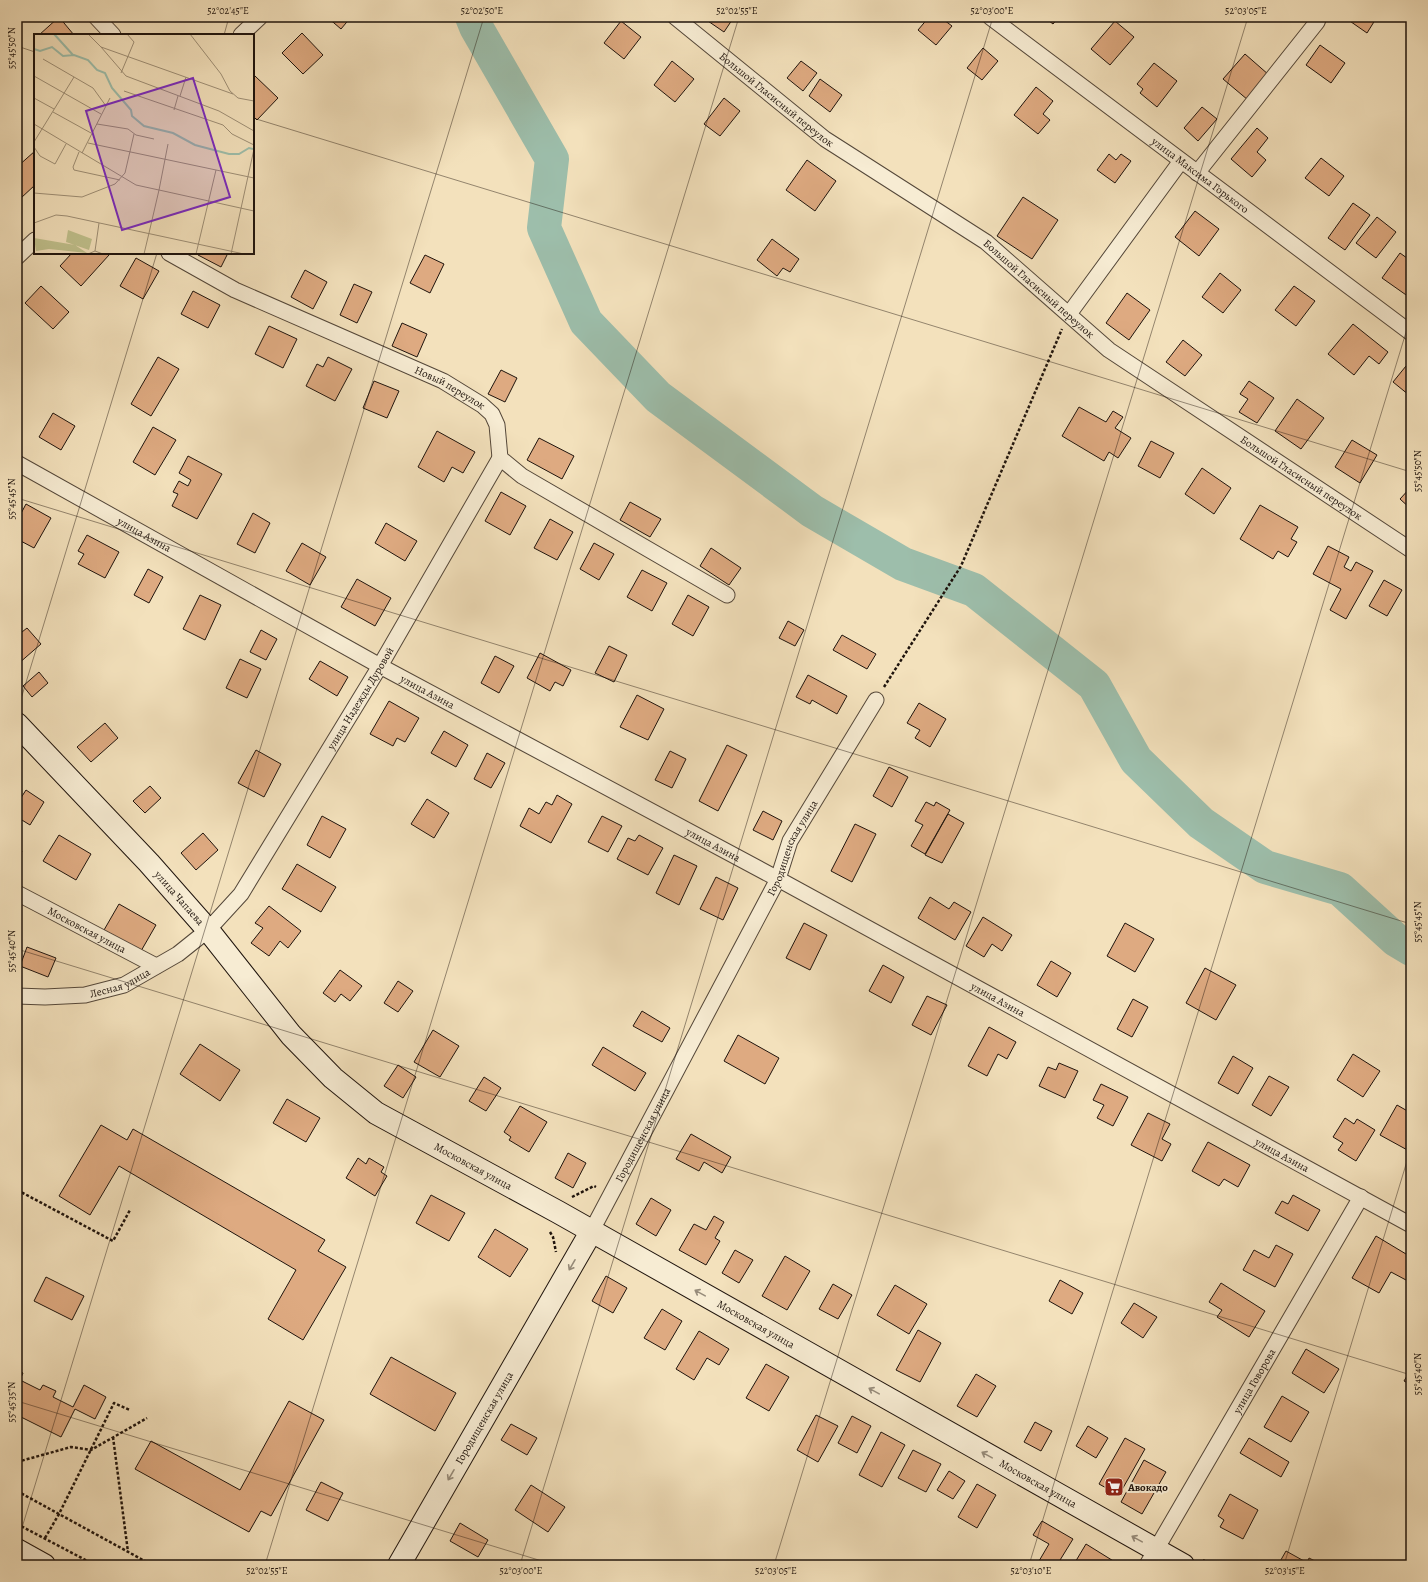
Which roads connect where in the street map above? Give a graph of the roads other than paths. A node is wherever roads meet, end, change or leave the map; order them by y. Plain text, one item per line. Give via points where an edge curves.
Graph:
1 (96, 17) edge
2 (260, 17) edge
3 (675, 17) edge
4 (990, 17) edge
5 (1319, 17) edge
6 (112, 34) edge
7 (242, 34) edge
8 (1181, 161) junction
9 (1197, 174) junction
10 (34, 241) edge
11 (172, 254) edge
12 (17, 257) edge
13 (1069, 314) junction
14 (1411, 333) edge
15 (500, 458) junction
16 (17, 463) edge
17 (1411, 550) edge
18 (727, 595) dead end
19 (380, 666) junction
20 (876, 700) road end
21 (17, 724) edge
22 (778, 879) junction
23 (17, 892) edge
24 (208, 930) junction
25 (156, 966) junction
26 (17, 996) edge
27 (333, 1078) joint
28 (1362, 1197) junction
29 (1411, 1225) edge
30 (591, 1232) junction
31 (17, 1550) edge
32 (1152, 1557) edge
33 (1192, 1562) edge
34 (44, 1565) edge
35 (399, 1565) edge

1 - 6 street
2 - 7 street
3 - 13 street, Большой Гласисный переулок via 825,139 986,242
4 - 8 street, улица Максима Горького
5 - 9 street
8 - 9 street, улица Максима Горького
8 - 13 street
9 - 14 street, улица Максима Горького
10 - 12 street
11 - 15 street, Новый переулок via 235,290 443,381 482,405 492,414 497,425
13 - 17 street, Большой Гласисный переулок via 1109,350
15 - 18 street via 522,476
15 - 19 street, улица Надежды Дуровой
16 - 19 street, улица Азина
19 - 22 street, улица Азина
19 - 24 street, улица Надежды Дуровой via 241,894
20 - 22 street, Городищенская улица via 790,841
21 - 24 main road, улица Чапаева via 149,863
22 - 28 street, улица Азина
22 - 30 street, Городищенская улица
23 - 25 street, Московская улица
24 - 25 street, Лесная улица via 178,954
24 - 27 main road, улица Чапаева via 291,1035
25 - 26 street, Лесная улица via 124,985 85,995
27 - 30 main road, Московская улица via 376,1113
28 - 29 street, улица Азина
28 - 32 street, улица Говорова
32 -> 30 main road, Московская улица
30 -> 35 main road, Городищенская улица
31 - 34 main road
32 - 33 main road, Московская улица

